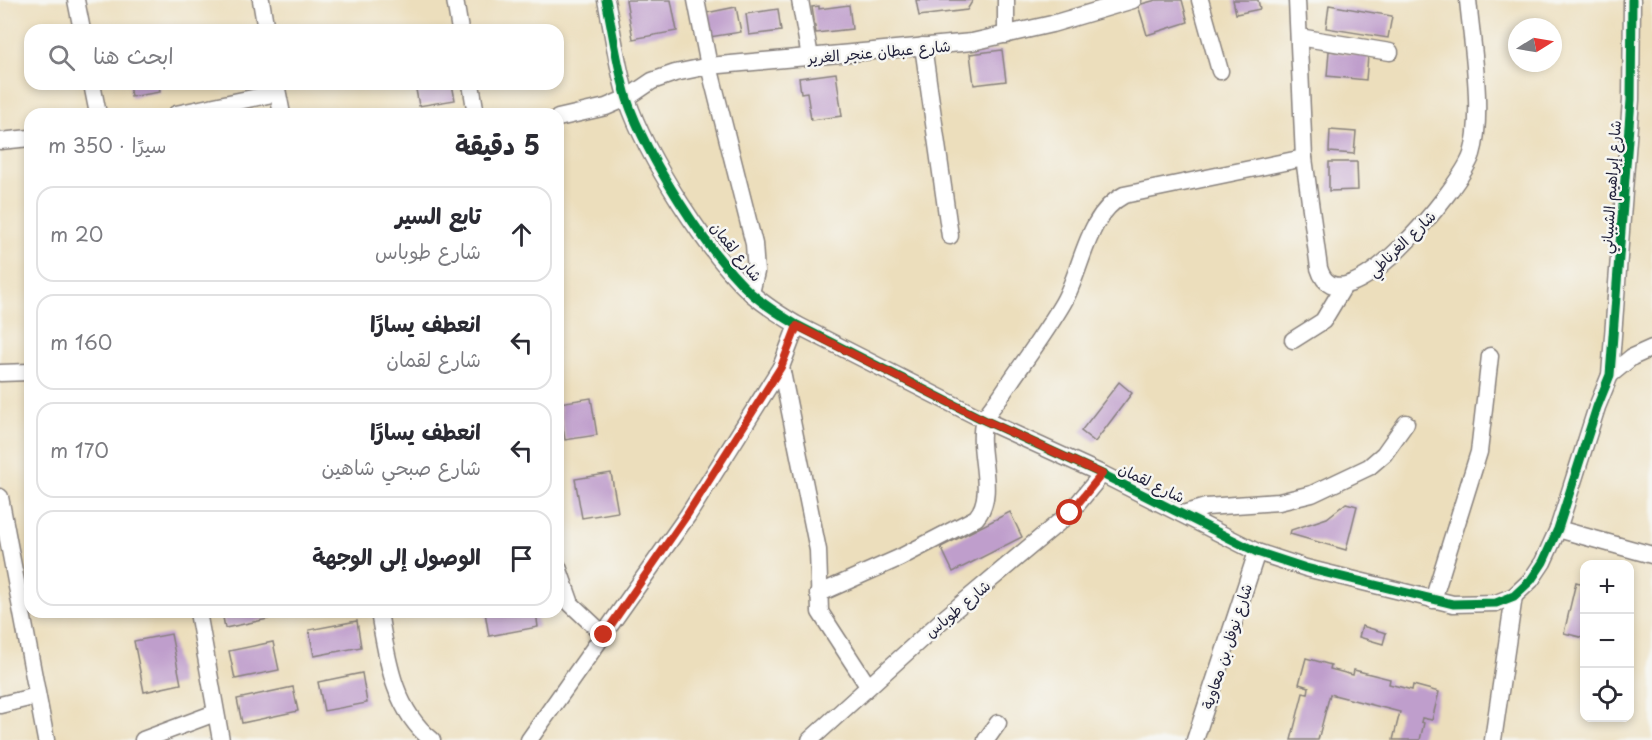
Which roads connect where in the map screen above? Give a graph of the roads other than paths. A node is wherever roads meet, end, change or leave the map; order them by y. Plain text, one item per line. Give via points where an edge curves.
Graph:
1 (76, 0) edge
2 (261, 0) edge
3 (454, 0) edge
4 (606, 0) edge
5 (696, 0) edge
6 (800, 0) edge
7 (1006, 0) edge
8 (1133, 0) edge
9 (1200, 0) edge
10 (1297, 0) edge
11 (1468, 0) edge
12 (1632, 0) edge
13 (81, 24) edge
14 (265, 24) edge
15 (459, 24) edge
16 (1006, 35) junction
17 (1299, 37) junction
18 (923, 46) junction
19 (1390, 52) dead end
20 (810, 57) junction
21 (709, 66) junction
22 (1220, 71) dead end
23 (93, 90) edge
24 (269, 90) edge
25 (277, 90) edge
26 (472, 90) edge
27 (627, 98) junction
28 (97, 108) edge
29 (199, 108) edge
30 (281, 108) edge
31 (475, 108) edge
32 (564, 117) edge
33 (24, 139) edge
34 (0, 141) edge
35 (1304, 158) junction
36 (950, 236) dead end
37 (1344, 286) junction
38 (751, 293) junction
39 (797, 326) junction
40 (1293, 340) dead end
41 (1652, 348) edge
42 (1490, 356) dead end
43 (781, 367) junction
44 (24, 372) edge
45 (0, 373) edge
46 (1610, 375) junction
47 (984, 420) junction
48 (1406, 423) dead end
49 (1102, 474) junction
50 (0, 497) edge
51 (1183, 514) junction
52 (1558, 529) junction
53 (1257, 552) junction
54 (1652, 555) edge
55 (564, 584) edge
56 (818, 594) junction
57 (1514, 596) junction
58 (1433, 600) junction
59 (199, 618) edge
60 (380, 618) edge
61 (604, 635) junction
62 (868, 686) junction
63 (37, 696) junction
64 (0, 705) edge
65 (215, 713) junction
66 (998, 723) dead end
67 (46, 740) edge
68 (143, 740) edge
69 (221, 740) edge
70 (432, 740) edge
71 (529, 740) edge
72 (810, 740) edge
73 (986, 740) edge
74 (1195, 740) edge
75 (1492, 740) edge

1 - 13 street
2 - 14 street
3 - 15 street
4 - 27 street, شارع لقمان
5 - 21 street
6 - 20 street
7 - 16 street
8 - 16 street, شارع عبطان عنجر الغرير
9 - 22 street
10 - 17 street
11 - 37 street, شارع الغرناطي via 1476,99 1474,139 1467,167 1451,193 1412,236 1369,274
12 - 46 street, شارع إبراهيم الشيباني via 1630,100
16 - 18 street, شارع عبطان عنجر الغرير
17 - 19 street
17 - 35 street
18 - 20 street, شارع عبطان عنجر الغرير
18 - 36 street
20 - 21 street, شارع عبطان عنجر الغرير
21 - 27 street, شارع عبطان عنجر الغرير via 652,81
21 - 38 street via 754,244 756,272
23 - 28 street
24 - 29 street
25 - 30 street
26 - 31 street
27 - 32 street, شارع عبطان عنجر الغرير
27 - 38 street, شارع لقمان via 654,158 684,207
33 - 34 street
35 - 37 street via 1322,278 1328,284
35 - 47 street via 1124,195 1112,201 1098,218 1063,303
37 - 40 street via 1323,321
38 - 39 street, شارع لقمان
39 - 43 street
39 - 47 street, شارع لقمان
41 - 46 street via 1632,357
42 - 58 street via 1479,452
43 - 56 street via 818,550
43 - 61 street via 687,515
44 - 45 street
46 - 52 street
47 - 49 street, شارع لقمان
47 - 56 street via 984,506 976,518
48 - 51 street via 1384,454 1369,467 1312,494 1279,502 1206,507
49 - 51 street, شارع لقمان
49 - 62 street, شارع طوباس via 1070,513
50 - 63 street
51 - 53 street, شارع لقمان
52 - 54 street
52 - 57 street via 1543,562
53 - 58 street, شارع لقمان
53 - 74 street, شارع نوفل بن معاوية
55 - 61 street via 571,604
56 - 62 street via 820,612
57 - 58 street, شارع لقمان via 1481,604
57 - 75 street
59 - 65 street
60 - 70 street via 395,687 405,712
61 - 71 street
62 - 72 street, شارع طوباس
63 - 64 street
63 - 67 street
65 - 68 street
65 - 69 street
66 - 73 street

